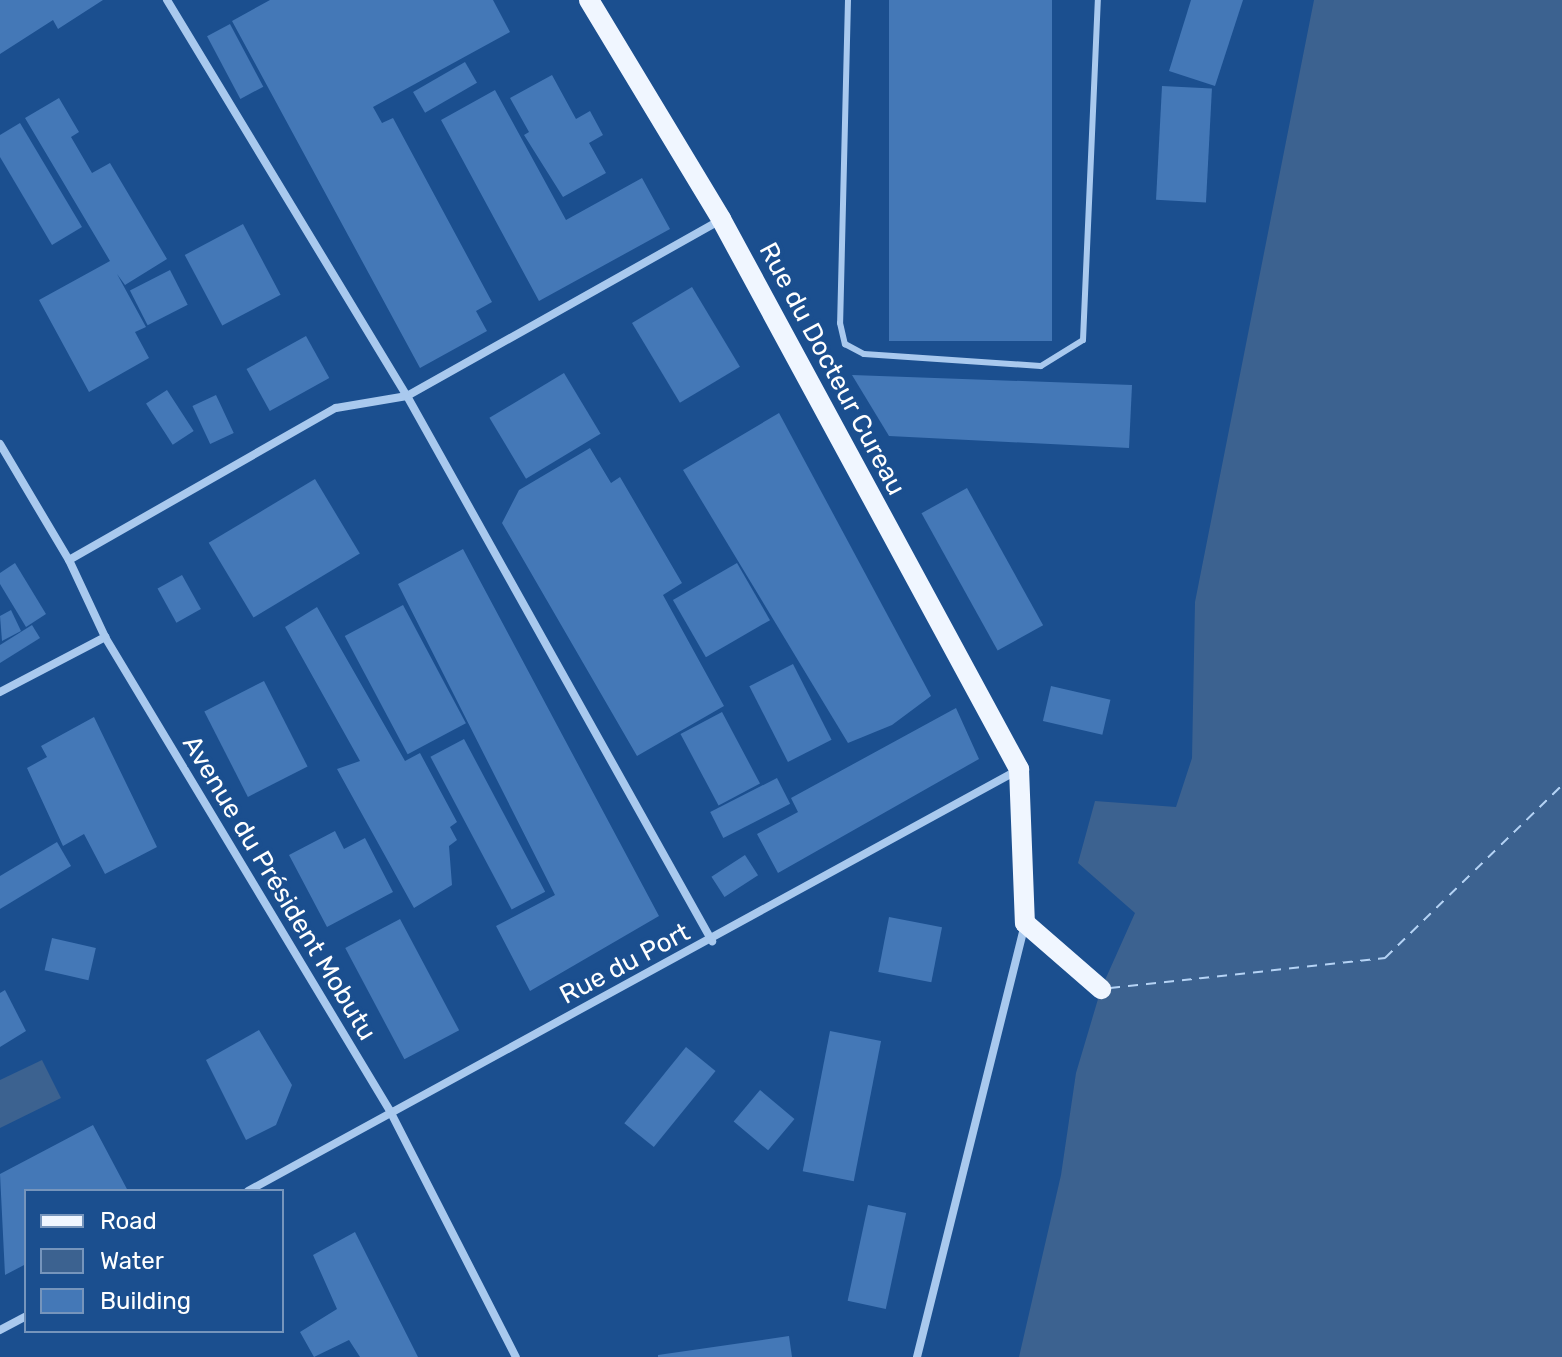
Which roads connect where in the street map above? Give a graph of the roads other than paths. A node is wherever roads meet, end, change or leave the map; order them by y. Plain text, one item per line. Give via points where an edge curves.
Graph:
1 (167, 0) edge
2 (589, 0) edge
3 (848, 0) edge
4 (1098, 0) edge
5 (721, 219) junction
6 (407, 396) junction
7 (0, 444) edge
8 (69, 560) junction
9 (105, 637) junction
10 (0, 692) edge
11 (1019, 769) junction
12 (1025, 923) junction
13 (712, 941) junction
14 (1101, 989) dead end
15 (390, 1111) junction
16 (252, 1189) edge
17 (24, 1317) edge
18 (0, 1330) edge
19 (516, 1357) edge
20 (917, 1357) edge

1 - 6 street
2 - 5 main road, Rue du Docteur Cureau
3 - 4 lane via 840,323 845,344 864,354 1041,366 1083,340
5 - 6 street
5 - 11 main road, Rue du Docteur Cureau
6 - 8 street via 336,408
6 - 13 street
7 - 8 street, Avenue du Président Mobutu
8 - 9 street, Avenue du Président Mobutu
9 - 10 street
9 - 15 street, Avenue du Président Mobutu
11 - 12 main road
11 - 13 street, Rue du Port
12 - 14 main road
12 - 20 street
13 - 15 street, Rue du Port
15 - 16 street, Rue du Port
15 - 19 street, Avenue du Président Mobutu
17 - 18 street

